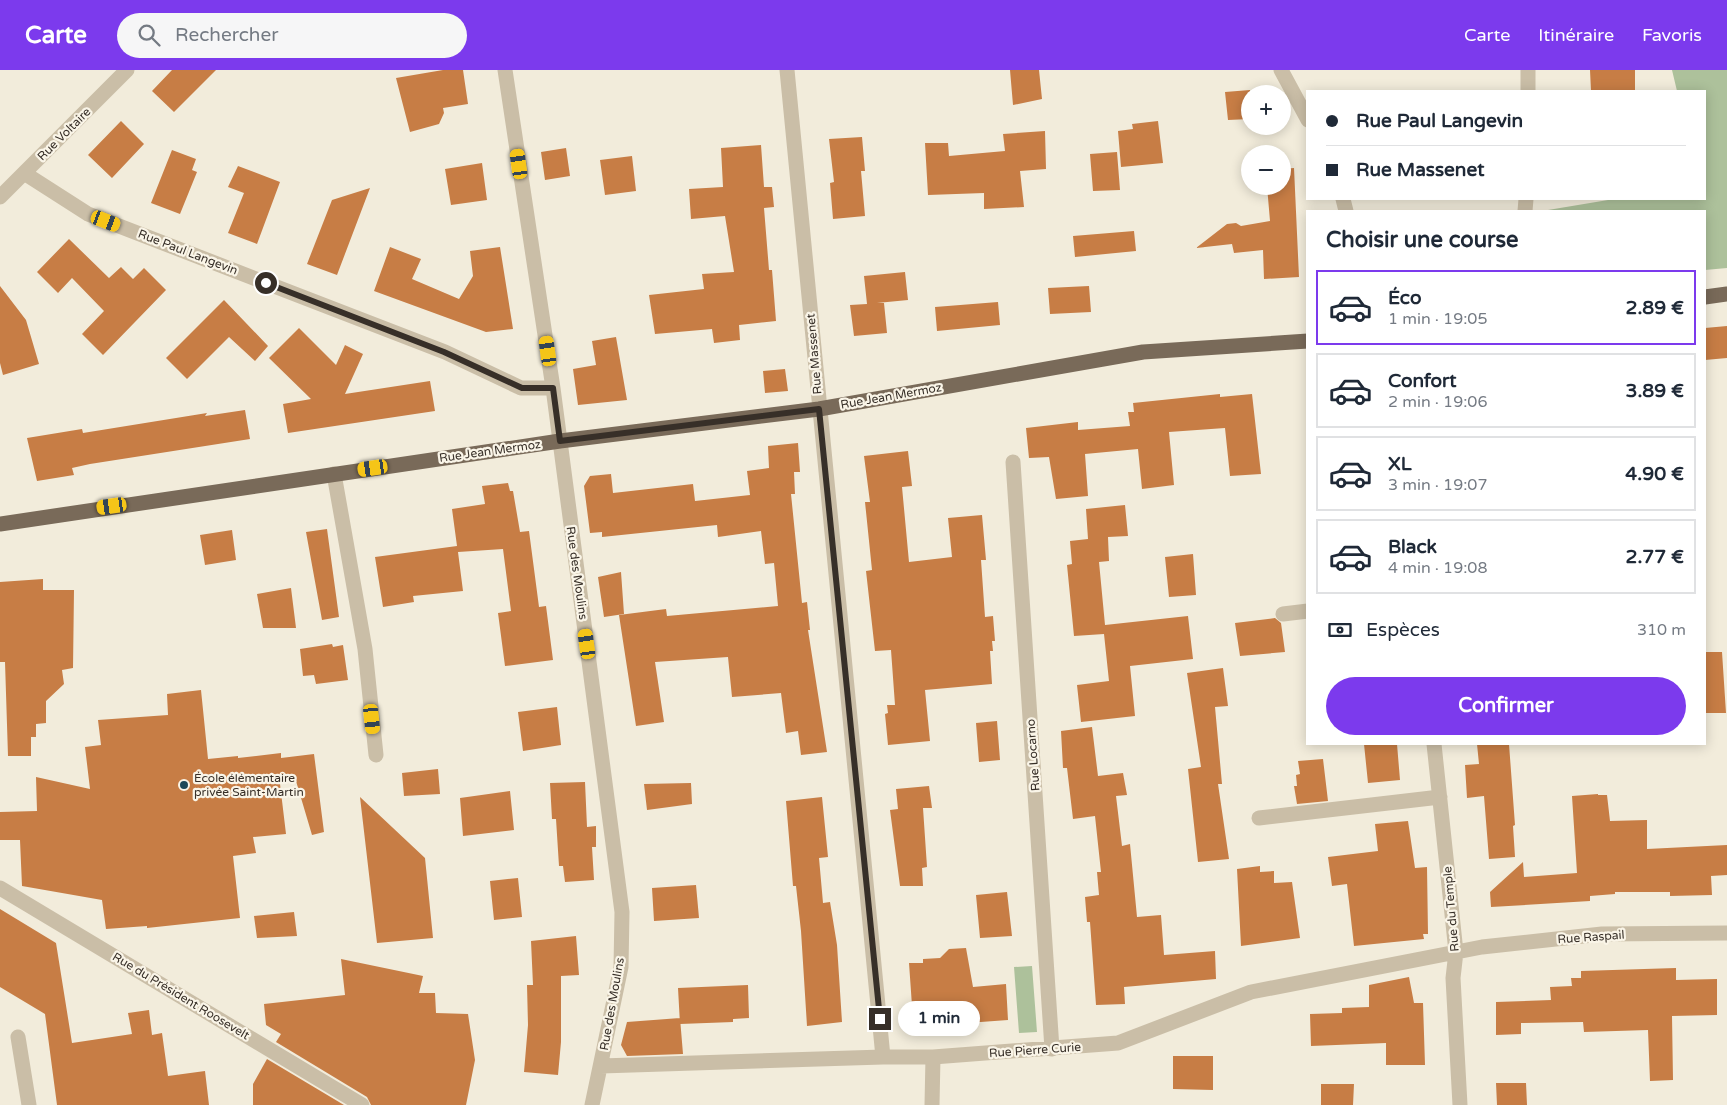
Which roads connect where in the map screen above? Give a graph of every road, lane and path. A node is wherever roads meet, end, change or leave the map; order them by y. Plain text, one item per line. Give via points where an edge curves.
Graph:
1 (126, 70) edge
2 (505, 70) edge
3 (787, 70) edge
4 (1281, 70) edge
5 (1528, 70) edge
6 (1528, 90) edge
7 (1306, 116) edge
8 (24, 173) junction
9 (0, 197) edge
10 (1727, 294) edge
11 (1706, 297) edge
12 (1306, 340) edge
13 (553, 388) junction
14 (819, 409) junction
15 (560, 441) junction
16 (1013, 462) dead end
17 (334, 474) junction
18 (0, 524) edge
19 (1306, 611) edge
20 (1284, 614) dead end
21 (1434, 745) edge
22 (376, 755) dead end
23 (1440, 797) junction
24 (1259, 818) dead end
25 (0, 888) edge
26 (1727, 933) edge
27 (1456, 952) junction
28 (18, 1037) dead end
29 (1052, 1049) junction
30 (883, 1057) junction
31 (933, 1057) junction
32 (601, 1066) junction
33 (29, 1105) edge
34 (362, 1105) edge
35 (592, 1105) edge
36 (932, 1105) edge
37 (1460, 1105) edge

1 - 8 street, Rue Voltaire
2 - 13 street, Rue des Moulins
3 - 14 street, Rue Massenet
4 - 7 street
5 - 6 street
8 - 9 street, Rue Voltaire
8 - 13 street, Rue Paul Langevin via 88,214 444,352 522,388
10 - 11 main road
12 - 14 main road, Rue Jean Mermoz via 1143,352
13 - 15 street, Rue des Moulins
14 - 15 main road, Rue Jean Mermoz
14 - 30 street, Rue Massenet
15 - 17 main road, Rue Jean Mermoz
15 - 32 street, Rue des Moulins via 622,912 621,967
16 - 29 street, Rue Locarno
17 - 18 main road, Rue Jean Mermoz
17 - 22 street via 365,649
19 - 20 street
21 - 23 street, Rue du Temple
23 - 24 street
23 - 27 street, Rue du Temple
25 - 34 street, Rue du Président Roosevelt
26 - 27 street, Rue Raspail via 1602,934
27 - 29 street, Rue Pierre Curie via 1251,992 1118,1043
27 - 37 street, Rue du Temple via 1453,978
28 - 33 street
29 - 31 street, Rue Pierre Curie
30 - 31 street, Rue Pierre Curie
30 - 32 street, Rue Pierre Curie
31 - 36 street
32 - 35 street, Rue des Moulins

